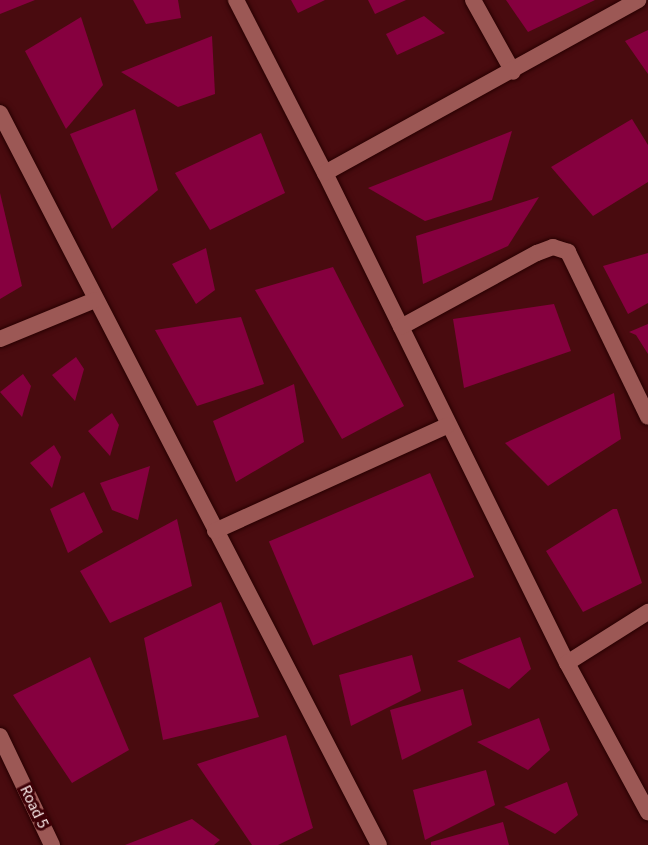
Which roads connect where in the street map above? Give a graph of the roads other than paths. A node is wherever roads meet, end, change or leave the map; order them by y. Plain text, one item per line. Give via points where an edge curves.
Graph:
1 (236, 0) edge
2 (473, 0) edge
3 (638, 0) edge
4 (513, 72) junction
5 (0, 113) edge
6 (326, 173) junction
7 (95, 300) junction
8 (401, 327) junction
9 (0, 339) edge
10 (648, 417) edge
11 (447, 426) junction
12 (215, 531) junction
13 (648, 612) edge
14 (567, 663) junction
15 (0, 736) edge
16 (648, 812) edge
17 (52, 845) edge
18 (379, 845) edge

1 - 6 street
2 - 4 street
3 - 4 street
4 - 6 street
5 - 7 street
6 - 8 street
7 - 9 street
7 - 12 street
8 - 10 street via 537,253 553,248 568,252
8 - 11 street
11 - 12 street
11 - 14 street
12 - 18 street
13 - 14 street
14 - 16 street
15 - 17 street, Road 5

